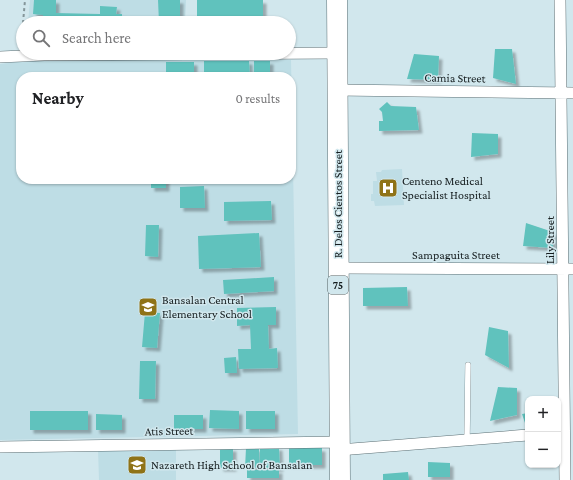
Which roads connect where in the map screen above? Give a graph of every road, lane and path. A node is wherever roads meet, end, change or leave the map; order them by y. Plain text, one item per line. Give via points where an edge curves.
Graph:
1 (25, 0) edge
2 (337, 0) edge
3 (560, 0) edge
4 (24, 16) edge
5 (296, 54) edge
6 (337, 54) junction
7 (16, 55) edge
8 (0, 57) edge
9 (337, 90) junction
10 (567, 93) edge
11 (338, 268) junction
12 (568, 269) edge
13 (468, 365) dead end
14 (561, 432) edge
15 (525, 435) edge
16 (467, 440) junction
17 (339, 446) junction
18 (0, 447) edge
19 (340, 480) edge
20 (565, 480) edge

1 - 4 path
2 - 6 highway, R. Delos Cientos Street / 75
3 - 10 street, Lily Street
5 - 6 street
6 - 9 highway, R. Delos Cientos Street / 75
7 - 8 street
9 - 10 street, Camia Street
9 - 11 highway, R. Delos Cientos Street / 75
10 - 12 street, Lily Street
11 - 12 street, Sampaguita Street
11 - 17 highway, R. Delos Cientos Street / 75
12 - 14 street, Lily Street
13 - 16 lane
14 - 20 street, Lily Street
15 - 16 street, Atis Street
16 - 17 street, Atis Street
17 - 18 street, Atis Street
17 - 19 highway, R. Delos Cientos Street / 75

